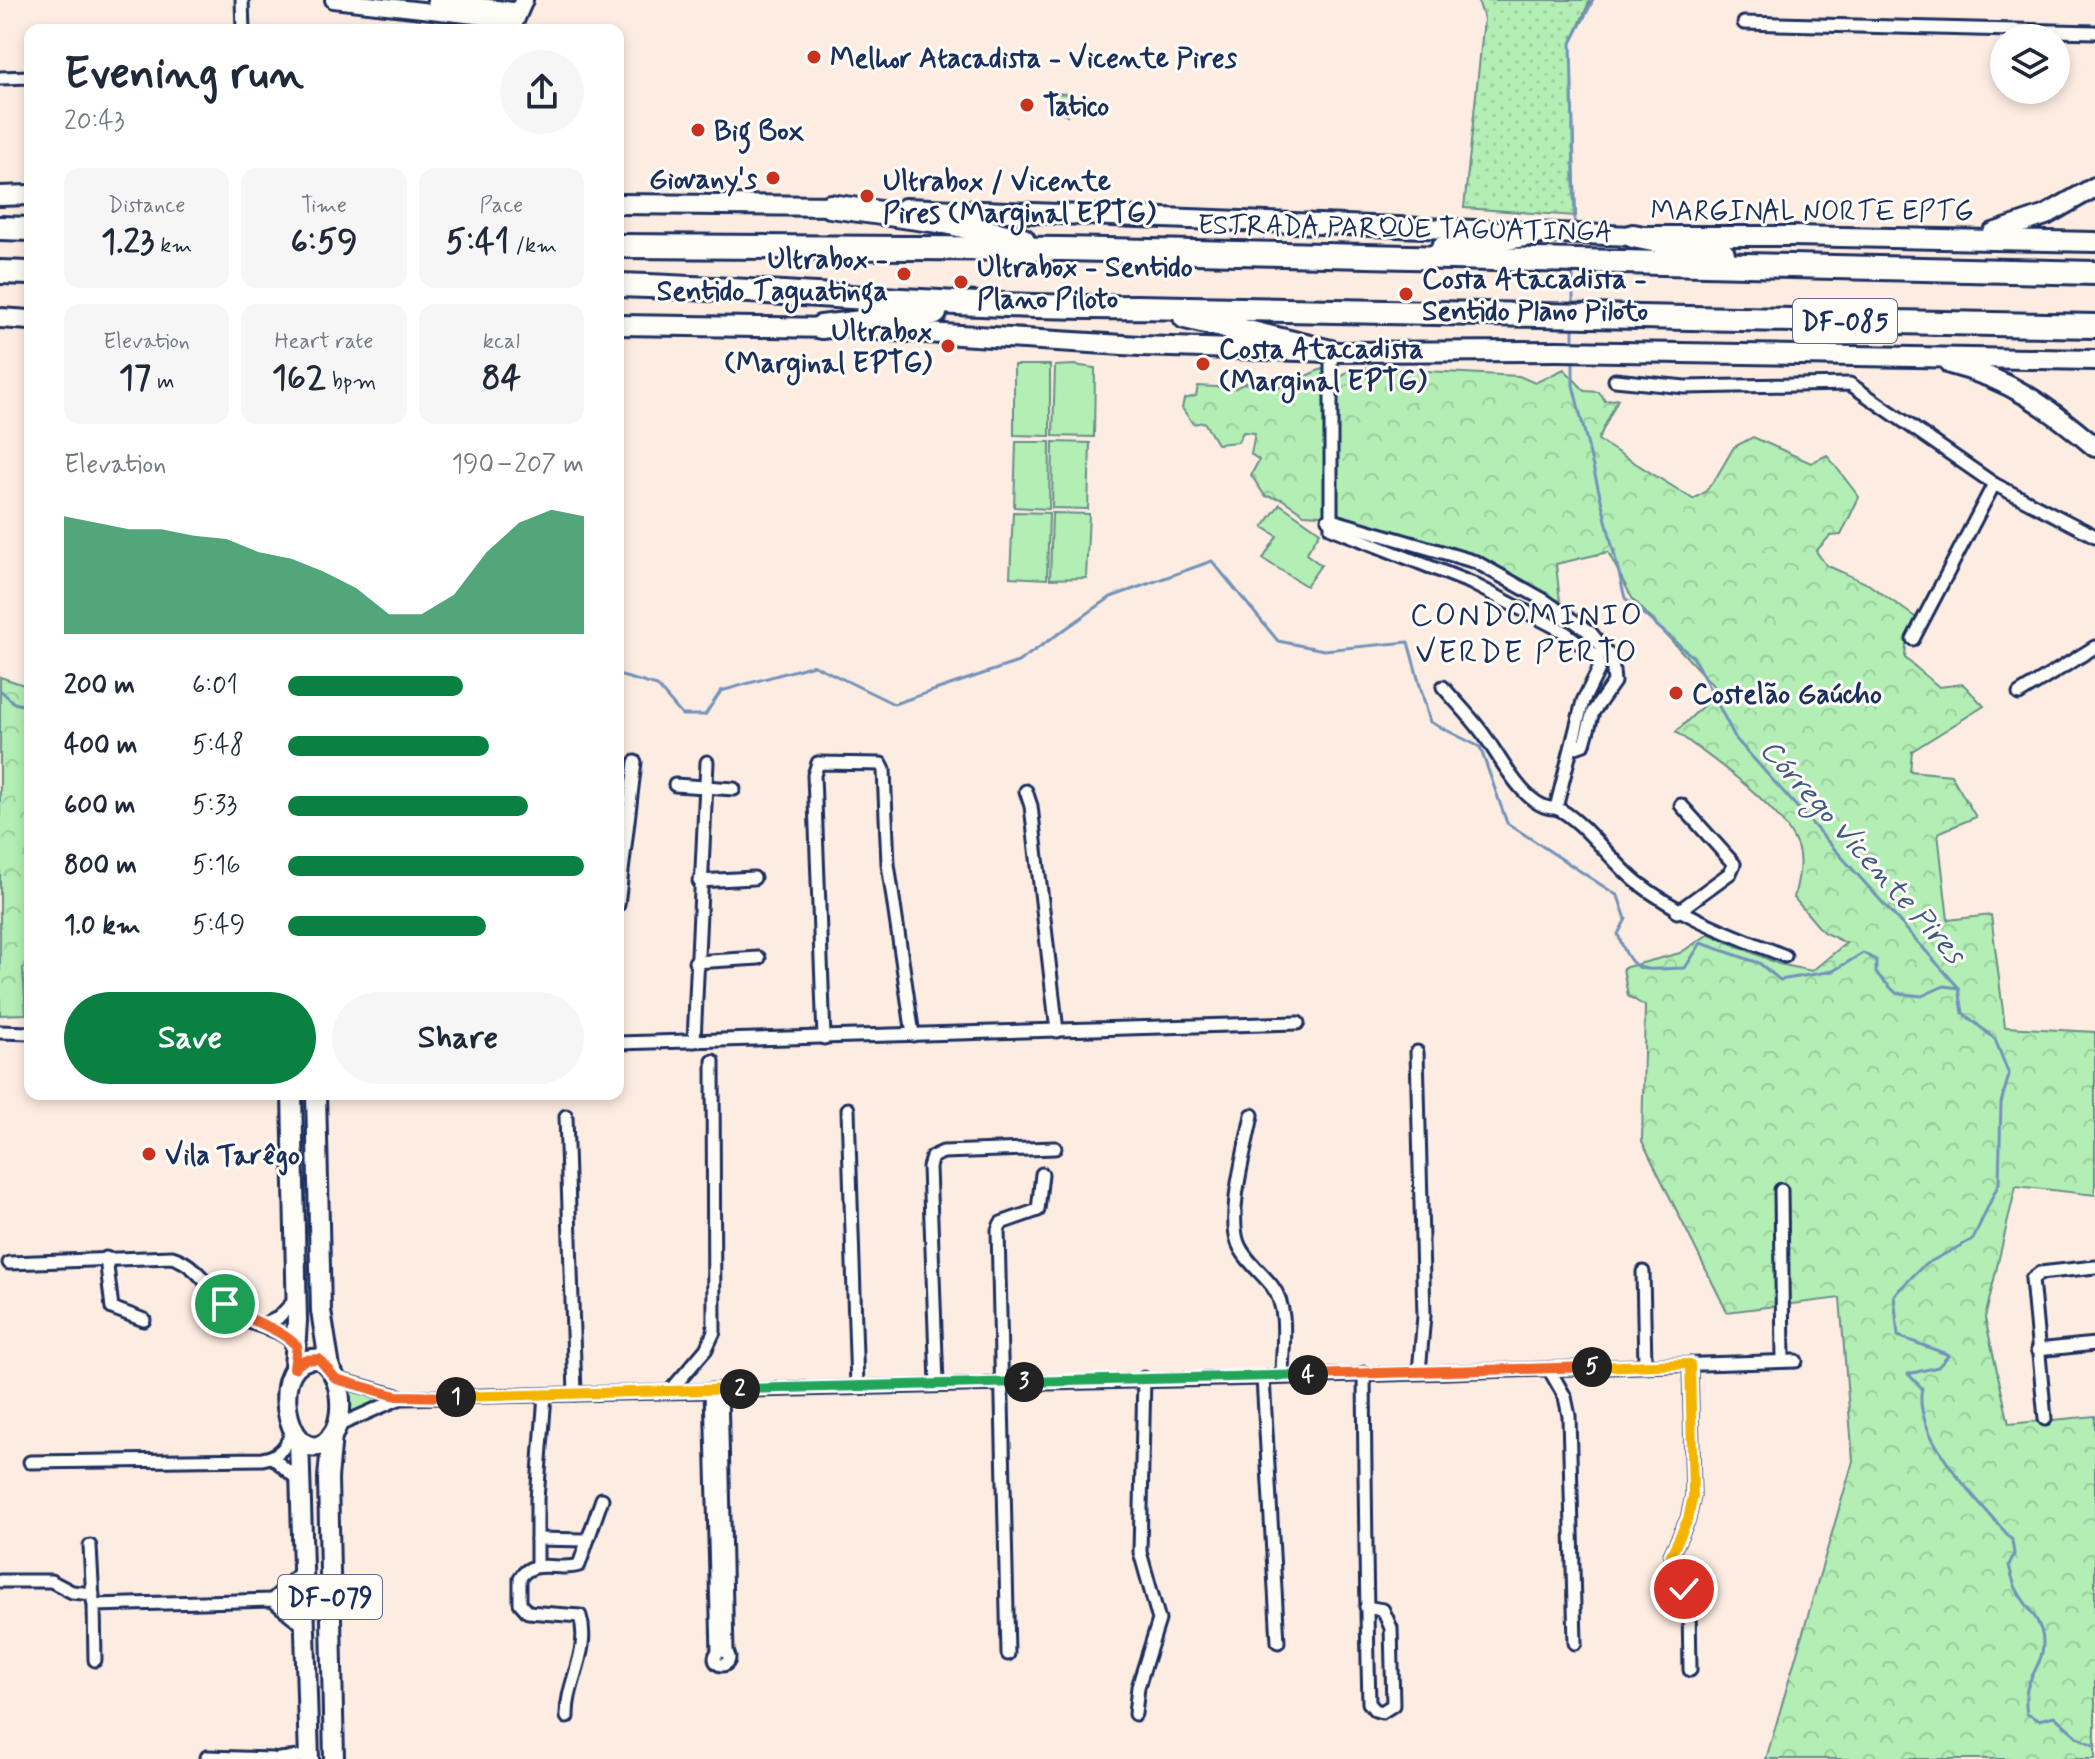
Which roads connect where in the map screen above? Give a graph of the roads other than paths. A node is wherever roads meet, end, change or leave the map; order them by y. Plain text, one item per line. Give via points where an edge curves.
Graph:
1 (242, 0) edge
2 (333, 0) edge
3 (435, 0) edge
4 (517, 15) edge
5 (1744, 23) dead end
6 (243, 24) edge
7 (2095, 32) edge
8 (24, 77) edge
9 (0, 78) edge
10 (2095, 187) edge
11 (24, 195) edge
12 (0, 196) edge
13 (624, 204) edge
14 (830, 206) junction
15 (0, 228) edge
16 (24, 229) edge
17 (1537, 233) junction
18 (1633, 236) junction
19 (1968, 238) junction
20 (2095, 242) edge
21 (624, 246) edge
22 (1063, 249) junction
23 (1355, 257) junction
24 (1791, 267) junction
25 (0, 272) edge
26 (24, 273) edge
27 (2095, 273) edge
28 (624, 285) edge
29 (1137, 307) junction
30 (1032, 308) junction
31 (0, 318) edge
32 (24, 320) edge
33 (624, 325) edge
34 (2095, 326) edge
35 (821, 327) junction
36 (1331, 352) junction
37 (1916, 356) junction
38 (2095, 360) edge
39 (1615, 380) dead end
40 (2095, 447) edge
41 (1994, 484) junction
42 (1328, 519) junction
43 (2095, 536) edge
44 (1913, 639) dead end
45 (2095, 647) edge
46 (1443, 687) dead end
47 (2019, 694) dead end
48 (1573, 748) junction
49 (635, 762) dead end
50 (707, 762) dead end
51 (675, 785) dead end
52 (705, 787) junction
53 (734, 789) dead end
54 (1026, 791) dead end
55 (1681, 805) dead end
56 (1556, 808) junction
57 (624, 855) edge
58 (754, 878) dead end
59 (699, 881) junction
60 (1677, 912) junction
61 (1785, 956) dead end
62 (759, 958) dead end
63 (695, 962) junction
64 (1298, 1023) dead end
65 (1057, 1031) junction
66 (0, 1032) edge
67 (24, 1033) edge
68 (913, 1035) junction
69 (824, 1038) junction
70 (694, 1041) junction
71 (624, 1043) edge
72 (1417, 1052) dead end
73 (713, 1061) dead end
74 (292, 1100) edge
75 (316, 1100) edge
76 (848, 1109) dead end
77 (1252, 1115) dead end
78 (566, 1116) dead end
79 (1055, 1148) dead end
80 (1042, 1174) dead end
81 (1781, 1190) dead end
82 (106, 1258) junction
83 (9, 1263) dead end
84 (2095, 1267) edge
85 (1643, 1272) dead end
86 (296, 1299) junction
87 (144, 1320) dead end
88 (265, 1324) junction
89 (2095, 1344) edge
90 (297, 1346) junction
91 (2037, 1350) junction
92 (1690, 1364) junction
93 (1645, 1365) junction
94 (294, 1368) junction
95 (1549, 1369) junction
96 (1419, 1372) junction
97 (333, 1373) junction
98 (1364, 1373) junction
99 (1282, 1376) junction
100 (1144, 1378) junction
101 (1263, 1378) junction
102 (1000, 1383) junction
103 (937, 1384) junction
104 (857, 1386) junction
105 (671, 1390) junction
106 (716, 1390) junction
107 (575, 1394) junction
108 (545, 1395) junction
109 (402, 1398) junction
110 (2045, 1419) dead end
111 (334, 1431) junction
112 (296, 1434) junction
113 (272, 1457) junction
114 (30, 1462) dead end
115 (302, 1489) junction
116 (602, 1499) dead end
117 (537, 1539) junction
118 (585, 1540) junction
119 (90, 1546) dead end
120 (537, 1566) junction
121 (303, 1571) junction
122 (0, 1581) edge
123 (93, 1600) junction
124 (272, 1600) junction
125 (1366, 1607) junction
126 (304, 1627) junction
127 (1278, 1642) dead end
128 (1575, 1643) dead end
129 (723, 1652) dead end
130 (1008, 1654) dead end
131 (95, 1660) dead end
132 (1690, 1670) dead end
133 (1135, 1714) dead end
134 (567, 1717) dead end
135 (207, 1757) dead end
136 (309, 1757) edge
137 (273, 1759) edge
138 (279, 1759) edge
139 (334, 1759) edge

1 - 6 street
2 - 4 street via 511,20
3 - 4 street via 512,10
5 - 7 street
8 - 9 street
10 - 19 main road via 2022,225
11 - 12 main road
13 - 14 main road, MARGINAL NORTE EPTG
14 - 17 main road, MARGINAL NORTE EPTG
14 - 22 highway via 946,222
15 - 16 highway
17 - 18 main road, MARGINAL NORTE EPTG
17 - 23 highway
18 - 19 main road, MARGINAL NORTE EPTG
18 - 24 highway
19 - 20 main road, MARGINAL NORTE EPTG
21 - 22 highway, ESTRADA PARQUE TAGUATINGA / DF-085
22 - 23 highway, ESTRADA PARQUE TAGUATINGA / DF-085
23 - 24 highway, ESTRADA PARQUE TAGUATINGA / DF-085
24 - 27 highway, ESTRADA PARQUE TAGUATINGA / DF-085
25 - 26 highway
28 - 30 highway, DF-085
29 - 30 highway, DF-085
29 - 34 highway, DF-085
29 - 36 highway
30 - 35 highway via 909,315
31 - 32 main road
33 - 35 main road
35 - 36 main road
36 - 37 main road
36 - 42 street
37 - 38 main road
37 - 40 main road via 1986,373 2047,405
39 - 41 street via 1685,387 1850,384
41 - 43 street
41 - 44 street
42 - 48 street via 1336,532 1471,583 1594,652 1599,669 1583,701
42 - 48 street via 1476,562 1591,633 1612,659 1614,682 1593,712 1584,744
45 - 47 street
46 - 56 street via 1519,786 1544,806
48 - 56 street
49 - 57 street
50 - 52 street
51 - 52 street
52 - 53 street
52 - 59 street
54 - 65 street
55 - 60 street via 1734,864 1730,873
56 - 60 street via 1634,881
58 - 59 street
59 - 63 street
60 - 61 street
62 - 63 street
63 - 70 street
64 - 65 street
65 - 68 street
66 - 67 street
68 - 69 street
68 - 69 street via 888,864 884,770 872,763 818,763 814,775
69 - 70 street
70 - 71 street
72 - 96 street via 1424,1316
73 - 105 street via 714,1332
74 - 86 main road, DF-079
75 - 97 main road, DF-079 via 321,1311
76 - 104 street
77 - 99 street via 1236,1234 1243,1252 1279,1297
78 - 107 street
79 - 103 street via 943,1152 932,1157
80 - 102 street via 1038,1210 1001,1223 998,1230
81 - 92 street via 1790,1361
82 - 83 street
82 - 87 street via 112,1308
82 - 88 street via 178,1258 241,1317
84 - 91 street via 2040,1273 2032,1279
85 - 93 street
86 - 88 street
86 - 90 main road, DF-079
88 - 90 street
89 - 91 street
90 - 94 main road, DF-079
91 - 110 street
92 - 93 street
92 - 132 street via 1693,1496 1671,1555 1689,1606
93 - 95 street
94 - 97 main road via 311,1358 325,1362
94 - 112 main road, DF-079 via 287,1397
95 - 96 street
95 - 128 street via 1569,1416
96 - 98 street
97 - 109 street
97 - 111 main road, DF-079 via 340,1400
98 - 99 street
98 - 125 street
99 - 101 street
100 - 101 street
100 - 102 street
100 - 133 street via 1140,1552 1159,1620
101 - 127 street
102 - 103 street
102 - 130 street
103 - 104 street
104 - 106 street
105 - 106 street
105 - 107 street
106 - 129 street
107 - 108 street
108 - 109 street
108 - 117 street
109 - 111 street
111 - 112 main road via 319,1445
111 - 139 main road, DF-079 via 328,1478
112 - 113 street
112 - 115 main road, DF-079
113 - 114 street
113 - 115 street via 296,1476
115 - 121 main road, DF-079
116 - 118 street
117 - 118 street
117 - 120 street
118 - 120 street via 579,1565
119 - 123 street
120 - 134 street via 520,1578 523,1608 533,1614 580,1616 583,1626
121 - 124 street
121 - 126 main road, DF-079
122 - 123 street via 51,1581
123 - 124 street
123 - 131 street
124 - 126 street
125 - 125 street via 1369,1703 1382,1712 1393,1705 1391,1628 1383,1610
126 - 136 main road, DF-079
135 - 137 street
136 - 138 street

